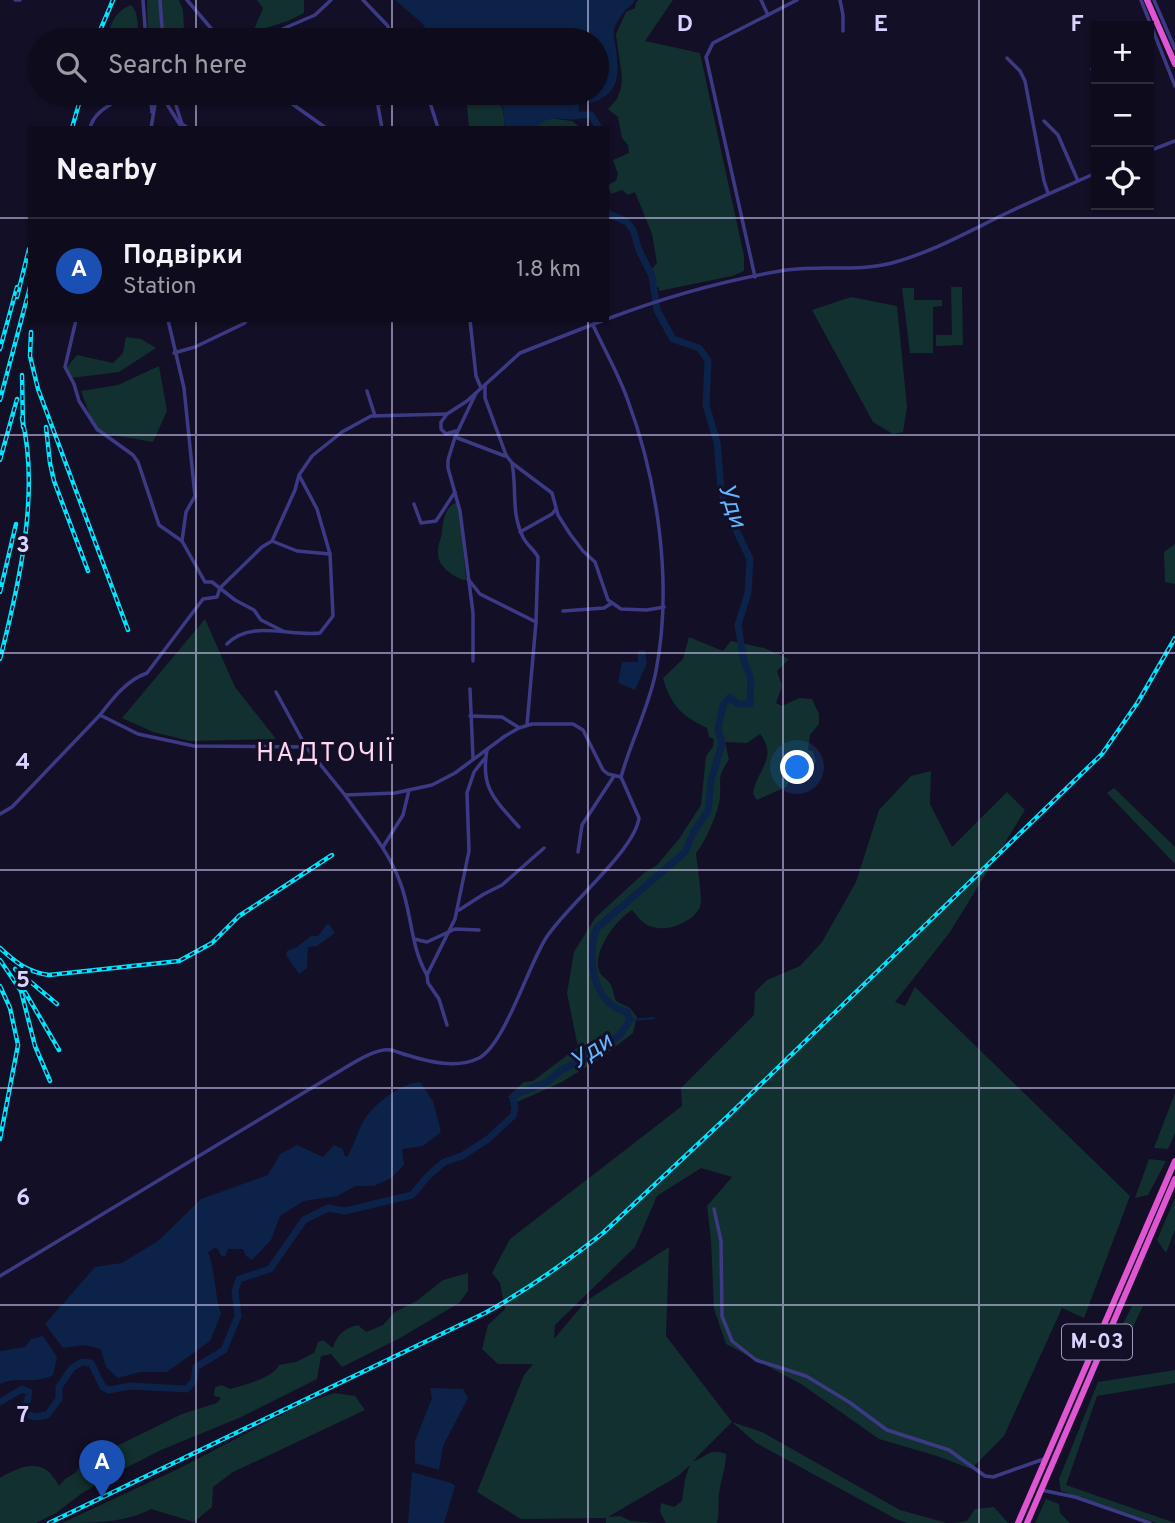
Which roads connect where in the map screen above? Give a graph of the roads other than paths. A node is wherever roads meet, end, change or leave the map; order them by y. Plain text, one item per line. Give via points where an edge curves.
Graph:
1 (143, 0) edge
2 (160, 0) edge
3 (187, 0) edge
4 (331, 0) edge
5 (363, 0) edge
6 (761, 0) edge
7 (797, 0) edge
8 (840, 0) edge
9 (1141, 0) edge
10 (1147, 0) edge
11 (1154, 0) edge
12 (768, 15) junction
13 (145, 28) edge
14 (162, 28) edge
15 (210, 28) edge
16 (285, 28) edge
17 (389, 28) edge
18 (843, 32) dead end
19 (1175, 49) edge
20 (1007, 58) dead end
21 (1175, 64) edge
22 (1175, 86) edge
23 (110, 105) edge
24 (151, 105) edge
25 (155, 105) edge
26 (168, 105) edge
27 (176, 105) edge
28 (294, 105) edge
29 (378, 105) edge
30 (431, 105) edge
31 (152, 118) junction
32 (1044, 121) dead end
33 (90, 126) edge
34 (151, 126) edge
35 (182, 126) edge
36 (323, 126) edge
37 (382, 126) edge
38 (437, 126) edge
39 (1175, 141) edge
40 (1154, 149) edge
41 (1091, 175) edge
42 (1078, 181) junction
43 (1048, 192) junction
44 (755, 276) junction
45 (609, 319) edge
46 (76, 322) edge
47 (168, 322) edge
48 (243, 322) edge
49 (470, 322) edge
50 (601, 322) edge
51 (593, 325) junction
52 (174, 353) junction
53 (483, 386) junction
54 (367, 391) dead end
55 (476, 393) junction
56 (447, 414) junction
57 (375, 416) junction
58 (458, 430) junction
59 (455, 437) junction
60 (507, 457) junction
61 (512, 463) junction
62 (299, 475) junction
63 (455, 492) junction
64 (414, 504) dead end
65 (556, 509) junction
66 (520, 532) junction
67 (183, 541) junction
68 (272, 541) junction
69 (330, 554) junction
70 (467, 578) junction
71 (220, 588) junction
72 (612, 603) junction
73 (664, 607) junction
74 (563, 611) dead end
75 (536, 622) junction
76 (284, 631) junction
77 (228, 644) dead end
78 (473, 661) dead end
79 (470, 689) dead end
80 (276, 692) dead end
81 (100, 715) junction
82 (470, 716) junction
83 (527, 725) junction
84 (519, 727) junction
85 (306, 747) junction
86 (487, 747) junction
87 (473, 758) junction
88 (485, 758) junction
89 (614, 776) junction
90 (621, 777) junction
91 (409, 790) junction
92 (345, 795) junction
93 (0, 814) edge
94 (519, 827) dead end
95 (383, 847) junction
96 (544, 848) dead end
97 (578, 852) dead end
98 (457, 911) junction
99 (479, 930) dead end
100 (448, 932) junction
101 (414, 939) junction
102 (427, 975) junction
103 (447, 1025) dead end
104 (1175, 1161) edge
105 (1175, 1179) edge
106 (714, 1209) dead end
107 (0, 1276) edge
108 (1046, 1459) junction
109 (1041, 1490) junction
110 (1018, 1523) edge
111 (1027, 1523) edge
112 (1150, 1523) edge

1 - 13 street
2 - 14 street
3 - 15 street
4 - 16 street via 315,15
5 - 17 street
6 - 12 street
7 - 12 street
8 - 18 street
9 - 22 street
10 - 21 highway
11 - 19 street
12 - 44 street via 713,43 706,57
20 - 43 street via 1025,81
23 - 33 street via 91,120
24 - 31 street
25 - 31 street
26 - 35 street
27 - 35 street
28 - 36 street
29 - 37 street
30 - 38 street
31 - 34 street
32 - 42 street via 1058,135
39 - 40 street
41 - 42 street
42 - 43 street
43 - 44 street via 893,263
44 - 45 street via 674,295
46 - 67 street via 65,367 79,401 97,429 133,455 159,525
47 - 52 street
48 - 52 street
49 - 53 street via 476,376
50 - 51 street
51 - 53 street via 520,354
51 - 73 street via 626,395 652,484
52 - 67 street via 184,388 195,495 186,512
53 - 55 street
53 - 60 street
54 - 57 street
55 - 56 street
55 - 58 street
56 - 57 street
56 - 58 street via 441,429 448,434
57 - 62 street via 342,432 312,456
58 - 59 street
59 - 60 street
59 - 63 street via 448,460
60 - 61 street
61 - 65 street via 552,493
61 - 66 street via 514,511
62 - 68 street
62 - 69 street via 317,509
63 - 64 street via 436,521 421,523
63 - 70 street
65 - 66 street
65 - 72 street via 575,542 595,562
66 - 75 street via 538,557
67 - 71 street via 205,582
68 - 69 street via 297,551
68 - 71 street
69 - 76 street via 333,616 320,633
70 - 75 street via 480,594
70 - 78 street
71 - 76 street via 254,610 261,620
71 - 81 street via 217,597 203,599 147,673 119,691
72 - 73 street via 621,609
72 - 74 street via 604,608
73 - 90 street via 656,673
75 - 83 street
76 - 77 street via 240,635
79 - 82 street
80 - 85 street
81 - 85 street via 138,734 194,746
81 - 93 street
82 - 84 street via 502,717
82 - 87 street
83 - 84 street
83 - 89 street via 573,724 583,730 603,770
84 - 86 street
85 - 92 street
86 - 87 street
86 - 88 street
87 - 91 street via 432,785
88 - 94 street via 488,791
88 - 98 street via 467,793 469,851
89 - 90 street
89 - 97 street via 582,825
90 - 107 street via 637,810 636,832 543,942 489,1051 454,1065 390,1050 366,1057
91 - 92 street
91 - 95 street via 403,815
92 - 95 street
95 - 101 street via 400,880
96 - 98 street via 502,885
98 - 100 street
99 - 100 street
100 - 101 street via 428,942
100 - 102 street
101 - 102 street
102 - 103 street
104 - 108 highway, М-03
105 - 109 highway, М-03
106 - 108 street via 721,1241 722,1316 732,1341 756,1360 806,1377 887,1430 949,1450 985,1476
108 - 110 highway, М-03
109 - 111 highway, М-03
109 - 112 street

